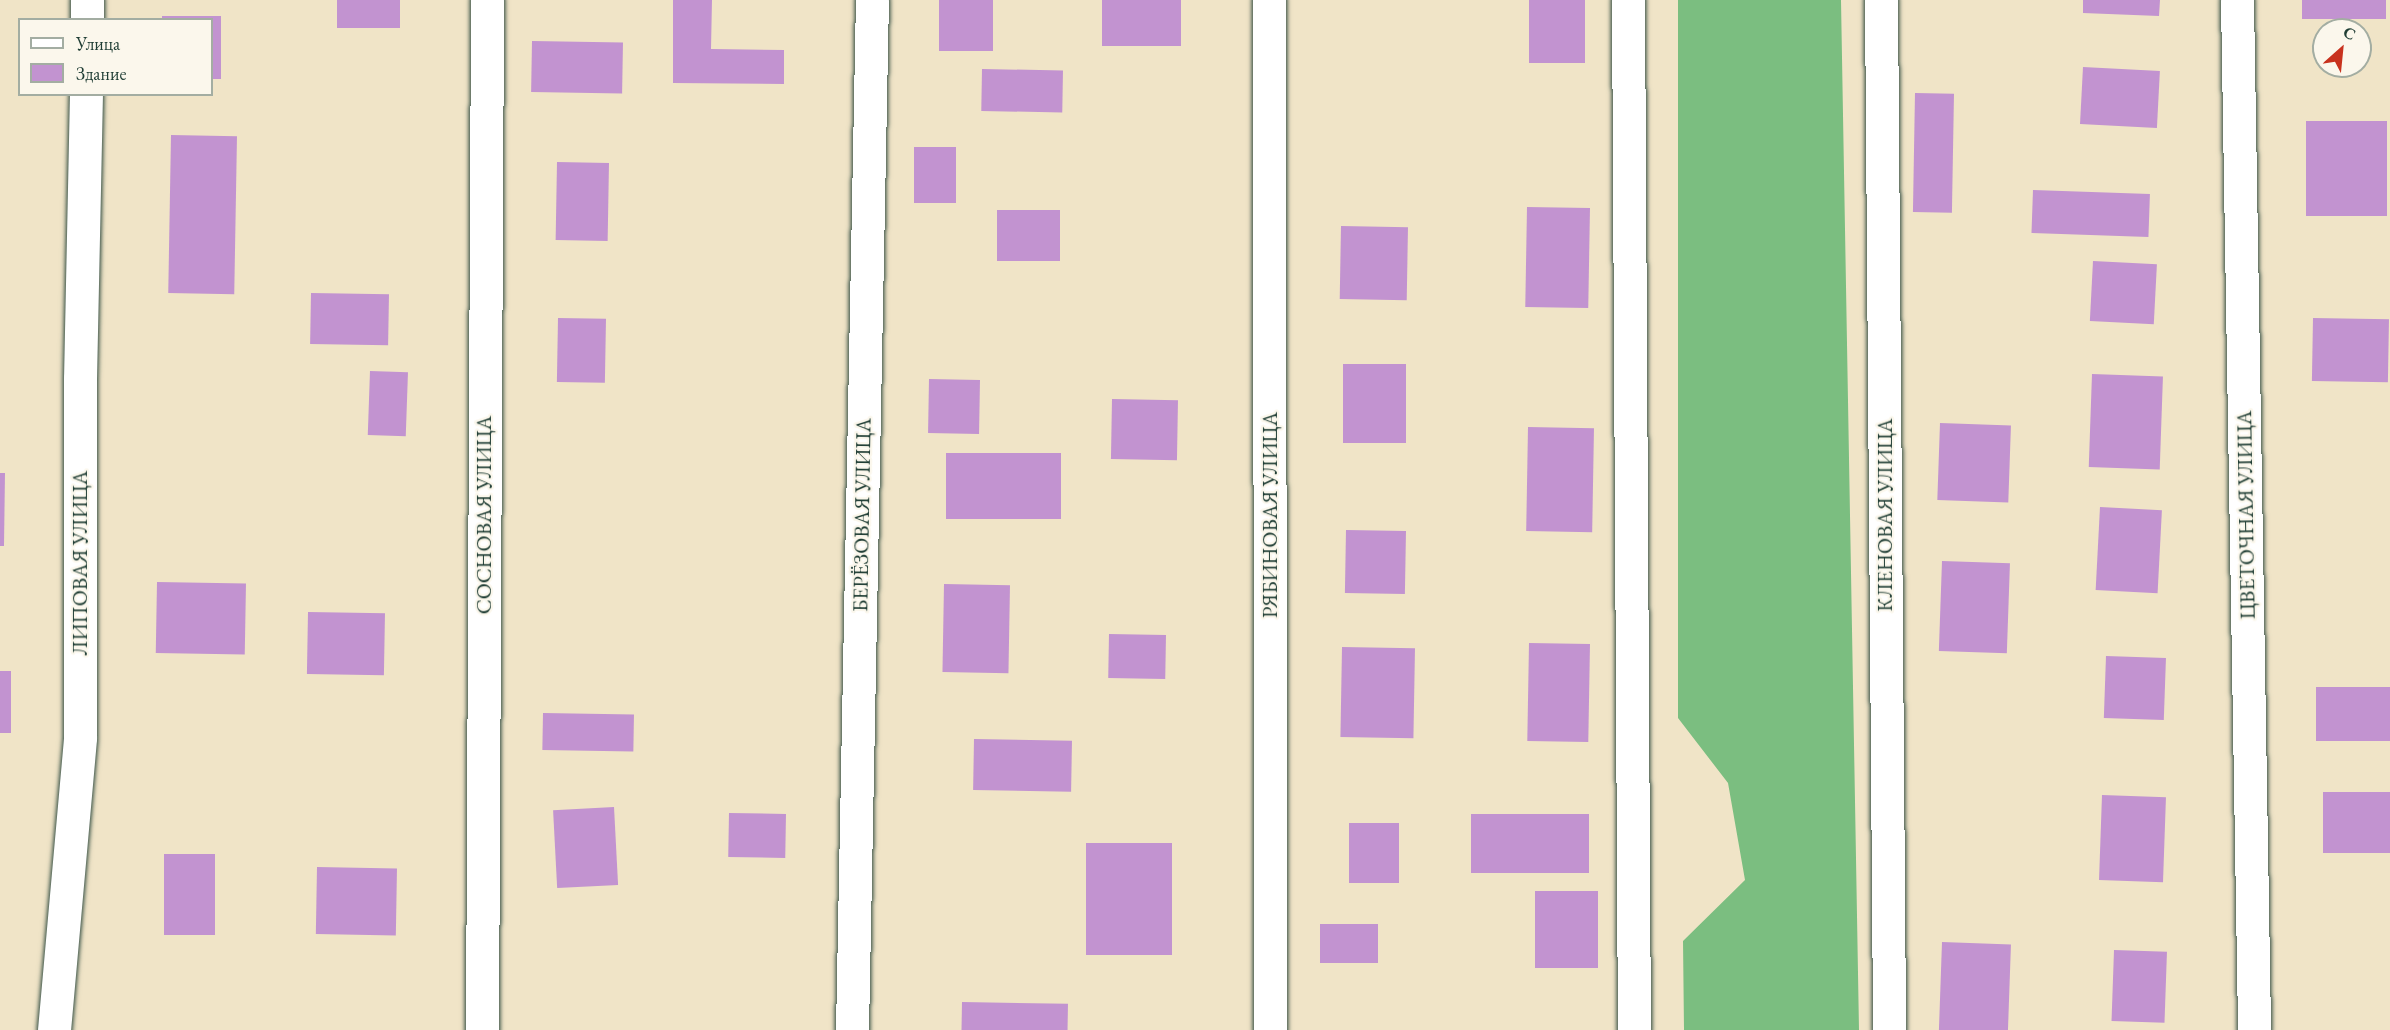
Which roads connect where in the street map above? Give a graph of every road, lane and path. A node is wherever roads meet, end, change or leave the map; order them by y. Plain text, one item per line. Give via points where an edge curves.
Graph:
1 (87, 0) edge
2 (486, 0) edge
3 (872, 0) edge
4 (1269, 0) edge
5 (1628, 0) edge
6 (1881, 0) edge
7 (2237, 0) edge
8 (87, 18) edge
9 (86, 96) edge
10 (54, 1030) edge
11 (482, 1030) edge
12 (852, 1030) edge
13 (1270, 1030) edge
14 (1634, 1030) edge
15 (1889, 1030) edge
16 (2254, 1030) edge

1 - 8 street
2 - 11 street, СОСНОВАЯ УЛИЦА
3 - 12 street, БЕРЁЗОВАЯ УЛИЦА
4 - 13 street, РЯБИНОВАЯ УЛИЦА
5 - 14 street
6 - 15 street, КЛЕНОВАЯ УЛИЦА
7 - 16 street, ЦВЕТОЧНАЯ УЛИЦА
9 - 10 street, ЛИПОВАЯ УЛИЦА via 80,379 80,737

